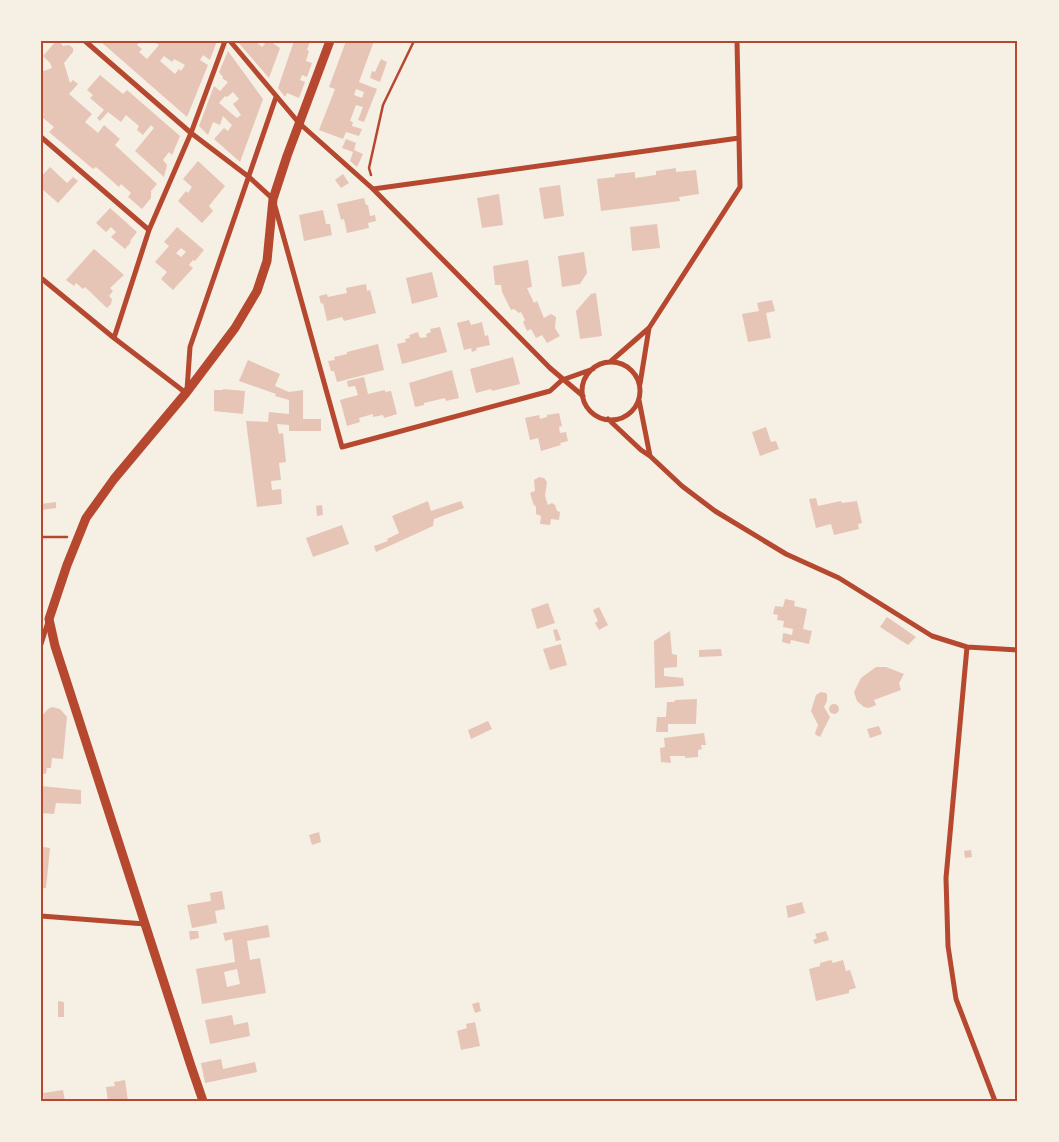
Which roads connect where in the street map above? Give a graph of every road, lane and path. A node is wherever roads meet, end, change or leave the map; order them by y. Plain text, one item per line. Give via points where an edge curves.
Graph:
1 (85, 41) edge
2 (225, 41) edge
3 (230, 41) edge
4 (330, 41) edge
5 (414, 41) edge
6 (737, 41) edge
7 (276, 97) junction
8 (299, 123) junction
9 (191, 133) junction
10 (41, 137) edge
11 (739, 138) junction
12 (249, 177) junction
13 (374, 189) junction
14 (273, 199) junction
15 (149, 230) junction
16 (41, 278) edge
17 (648, 328) junction
18 (114, 338) junction
19 (610, 362) junction
20 (593, 369) junction
21 (562, 380) junction
22 (640, 384) junction
23 (186, 393) junction
24 (583, 396) junction
25 (638, 400) junction
26 (608, 419) junction
27 (650, 456) junction
28 (41, 537) edge
29 (78, 537) junction
30 (49, 619) junction
31 (41, 644) edge
32 (967, 646) junction
33 (1018, 650) edge
34 (41, 916) edge
35 (145, 924) junction
36 (204, 1101) edge
37 (995, 1101) edge

1 - 9 street
2 - 9 street
3 - 7 street
4 - 8 main road
5 - 13 path via 383,105 370,168
6 - 11 street
7 - 8 street
7 - 12 street
8 - 13 street
8 - 14 main road
9 - 12 street
9 - 15 street
10 - 15 street
11 - 13 street
11 - 17 street via 740,187
12 - 14 street
12 - 23 street via 190,347
13 - 21 street
14 - 21 street via 342,447 550,391
14 - 23 main road via 267,262 257,291 235,328
15 - 18 street
16 - 18 street
17 - 19 street
17 - 22 street
18 - 23 street
19 - 20 street
19 - 22 street via 625,365
20 - 21 street
20 - 24 street via 586,377
21 - 24 street
22 - 25 street
23 - 29 main road via 114,479 86,518
24 - 26 street via 592,411
25 - 26 street via 626,415
25 - 27 street
26 - 27 street
27 - 32 street via 682,486 754,535 786,554 839,578 932,636
28 - 29 path
29 - 30 main road
30 - 31 street
30 - 35 main road
32 - 33 street
32 - 37 street via 946,878 948,946 956,999
34 - 35 street
35 - 36 main road

